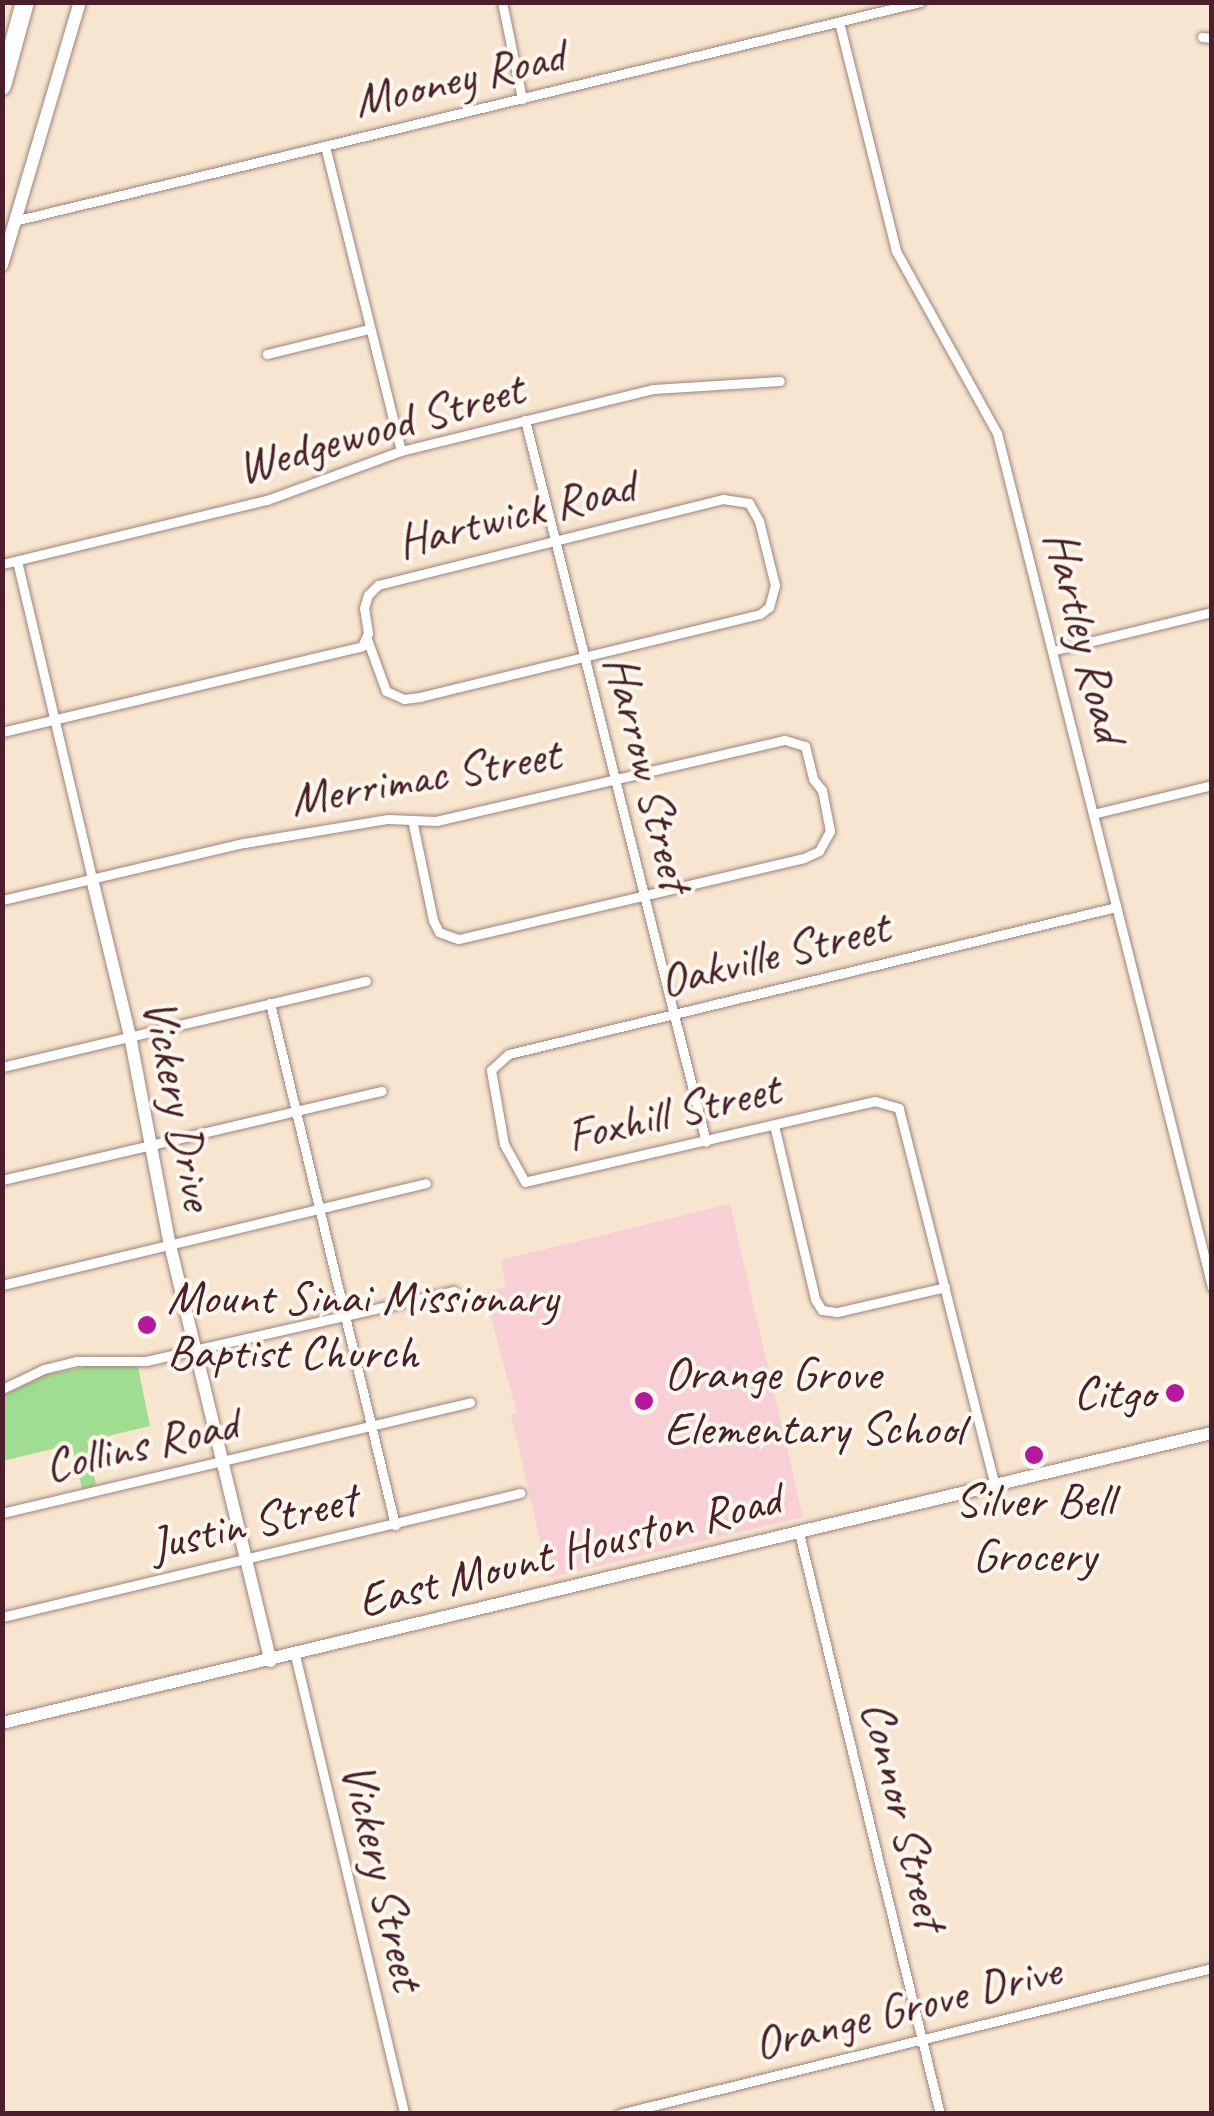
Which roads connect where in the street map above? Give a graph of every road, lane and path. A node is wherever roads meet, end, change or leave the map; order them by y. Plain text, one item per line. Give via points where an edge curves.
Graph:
1 (25, 2) edge
2 (80, 2) edge
3 (502, 2) edge
4 (920, 2) edge
5 (839, 22) junction
6 (2, 86) edge
7 (522, 99) junction
8 (325, 146) junction
9 (14, 221) junction
10 (2, 265) edge
11 (370, 329) junction
12 (267, 354) dead end
13 (780, 381) dead end
14 (525, 420) junction
15 (400, 451) junction
16 (556, 540) junction
17 (16, 561) junction
18 (2, 564) edge
19 (1212, 612) edge
20 (367, 639) junction
21 (1052, 652) junction
22 (584, 658) junction
23 (55, 720) junction
24 (2, 732) edge
25 (614, 779) junction
26 (1212, 785) edge
27 (1093, 814) junction
28 (413, 824) junction
29 (92, 879) junction
30 (643, 895) junction
31 (2, 900) edge
32 (1116, 906) junction
33 (366, 981) dead end
34 (270, 1004) junction
35 (671, 1015) junction
36 (130, 1036) junction
37 (2, 1067) edge
38 (382, 1091) dead end
39 (495, 1106) joint
40 (295, 1111) junction
41 (774, 1125) junction
42 (706, 1142) junction
43 (148, 1146) junction
44 (2, 1180) edge
45 (426, 1183) dead end
46 (319, 1209) junction
47 (170, 1245) junction
48 (2, 1285) edge
49 (945, 1287) junction
50 (1212, 1287) edge
51 (454, 1291) dead end
52 (344, 1316) junction
53 (196, 1350) junction
54 (2, 1389) edge
55 (470, 1402) dead end
56 (371, 1426) junction
57 (1212, 1433) edge
58 (222, 1462) junction
59 (994, 1486) junction
60 (520, 1492) dead end
61 (2, 1513) edge
62 (395, 1525) junction
63 (799, 1533) junction
64 (246, 1560) junction
65 (2, 1617) edge
66 (295, 1656) junction
67 (271, 1661) junction
68 (2, 1724) edge
69 (1212, 1968) edge
70 (922, 2040) junction
71 (404, 2114) edge
72 (619, 2114) edge
73 (940, 2114) edge

1 - 6 highway
2 - 9 street
3 - 7 street
4 - 5 street, Mooney Road
5 - 7 street, Mooney Road
5 - 21 street, Hartley Road via 896,251 992,419
7 - 8 street, Mooney Road
8 - 9 street, Mooney Road
8 - 11 street
9 - 10 street
11 - 12 street
11 - 15 street
13 - 14 street, Wedgewood Street via 654,389
14 - 15 street, Wedgewood Street
14 - 16 street, Harrow Street
15 - 17 street, Wedgewood Street via 267,500
16 - 20 street, Hartwick Road via 378,586 364,608
16 - 22 street, Harrow Street
16 - 22 street, Hartwick Road via 736,498 749,503 759,521 768,557 774,594 760,614
17 - 18 street, Wedgewood Street
17 - 23 street, Vickery Drive
19 - 21 street
20 - 22 street via 379,681 404,699
20 - 23 street via 352,650
21 - 27 street, Hartley Road
22 - 25 street, Harrow Street
23 - 24 street
23 - 29 street, Vickery Drive
25 - 28 street, Merrimac Street
25 - 30 street, Harrow Street
25 - 30 street, Merrimac Street via 795,740 805,746 823,796 830,831 812,856
26 - 27 street
27 - 32 street, Hartley Road
28 - 29 street, Merrimac Street via 388,819 244,843
28 - 30 street via 433,920 450,938
29 - 31 street, Merrimac Street
29 - 36 street, Vickery Drive
30 - 35 street, Harrow Street
32 - 35 street, Oakville Street
32 - 50 street, Hartley Road
33 - 34 street
34 - 36 street
34 - 40 street
35 - 39 street, Oakville Street via 500,1058 489,1080
35 - 42 street, Harrow Street
36 - 37 street
36 - 43 street, Vickery Drive
38 - 40 street
39 - 42 street, Foxhill Street via 504,1144 525,1182
40 - 43 street
40 - 46 street
41 - 42 street, Foxhill Street
41 - 49 street, Foxhill Street via 875,1101 898,1108
41 - 49 street via 822,1310
43 - 44 street
43 - 47 street, Vickery Drive
45 - 46 street
46 - 47 street
46 - 52 street
47 - 48 street
47 - 53 street, Vickery Drive
49 - 59 street
51 - 52 street
52 - 53 street
52 - 56 street
53 - 54 street via 146,1361 77,1361
53 - 58 street, Vickery Drive
55 - 56 street, Collins Road
56 - 58 street, Collins Road
56 - 62 street
57 - 59 street, East Mount Houston Road
58 - 61 street, Collins Road
58 - 64 street, Vickery Drive
59 - 63 street, East Mount Houston Road
60 - 62 street, Justin Street
62 - 64 street, Justin Street
63 - 66 street, East Mount Houston Road
63 - 70 street, Connor Street
64 - 65 street, Justin Street
64 - 67 street, Vickery Drive
66 - 67 street, East Mount Houston Road
66 - 71 street, Vickery Street
67 - 68 street, East Mount Houston Road
69 - 70 street, Orange Grove Drive
70 - 72 street, Orange Grove Drive
70 - 73 street, Connor Street

